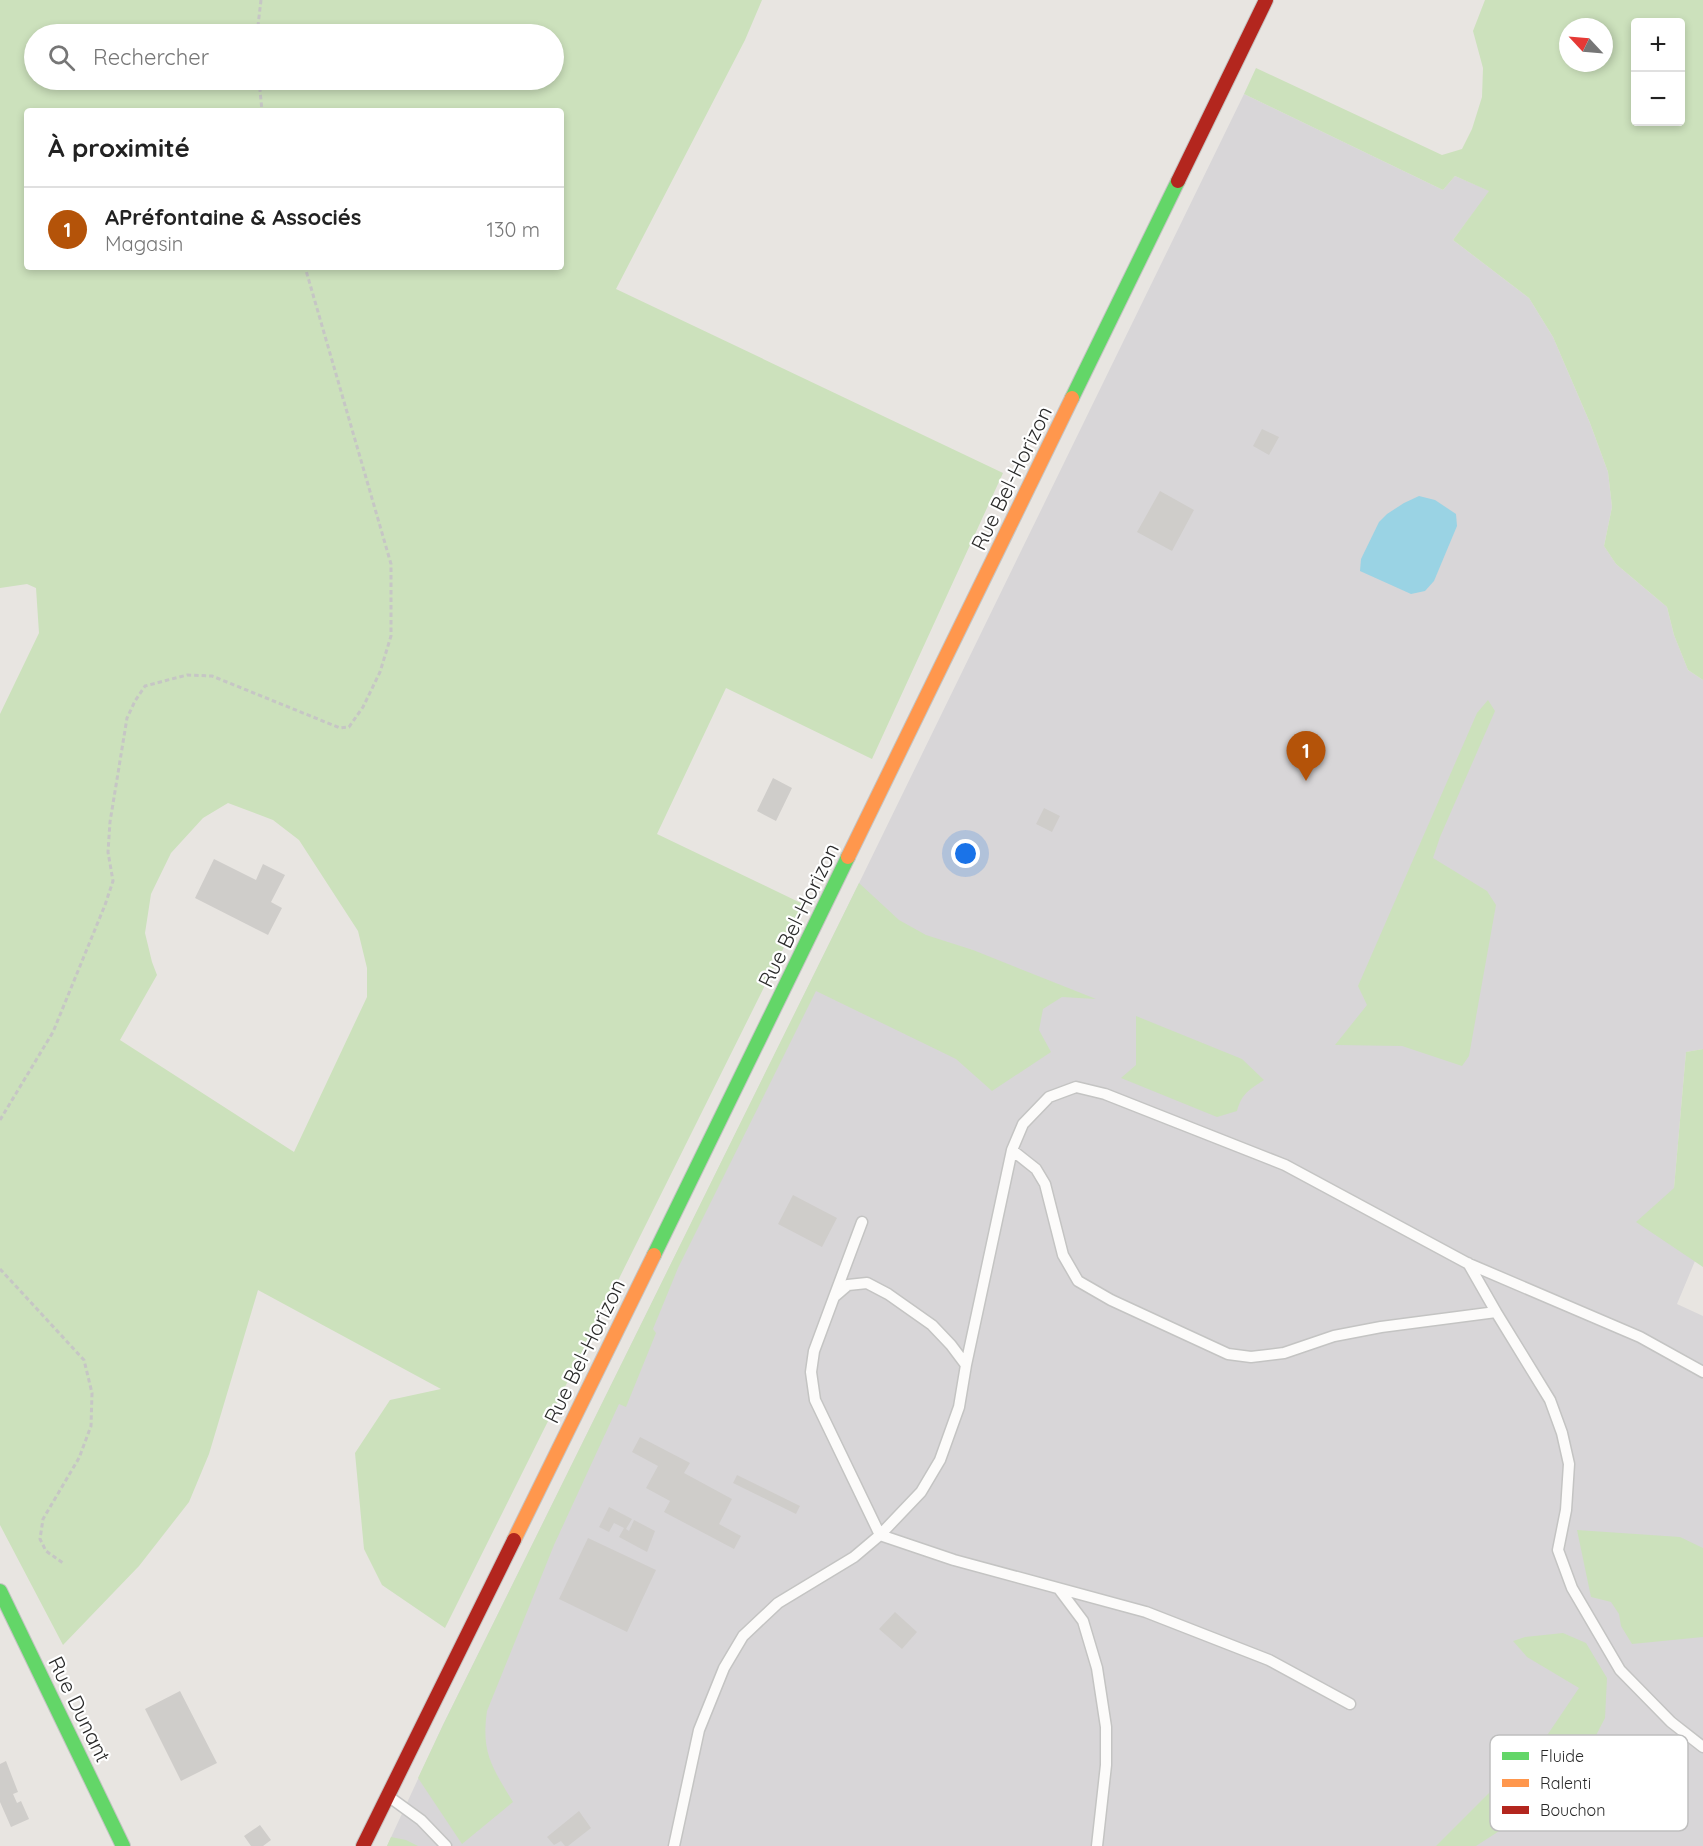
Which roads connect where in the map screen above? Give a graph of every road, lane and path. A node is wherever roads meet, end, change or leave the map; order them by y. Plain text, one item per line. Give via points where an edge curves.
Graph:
1 (261, 0) edge
2 (1266, 0) edge
3 (258, 24) edge
4 (260, 90) edge
5 (262, 108) edge
6 (306, 270) edge
7 (0, 1120) edge
8 (1012, 1150) junction
9 (862, 1222) dead end
10 (1467, 1263) junction
11 (0, 1269) edge
12 (834, 1297) junction
13 (1496, 1312) junction
14 (966, 1365) junction
15 (1703, 1372) edge
16 (880, 1535) junction
17 (63, 1563) dead end
18 (1059, 1588) junction
19 (0, 1591) edge
20 (1350, 1704) dead end
21 (1688, 1735) edge
22 (1688, 1735) edge
23 (1703, 1747) edge
24 (388, 1796) junction
25 (123, 1846) edge
26 (363, 1846) edge
27 (446, 1846) edge
28 (674, 1846) edge
29 (1098, 1846) edge

1 - 3 path
2 - 24 street, Rue Bel-Horizon
4 - 5 path
6 - 7 path via 391,564 391,636 380,672 349,727 340,728 212,676 187,675 145,686 127,718 110,822 108,852 113,881 105,905 53,1032
8 - 10 lane via 1023,1124 1049,1097 1076,1087 1105,1094 1284,1165
8 - 13 lane via 1036,1169 1045,1184 1063,1255 1078,1281 1110,1300 1228,1354 1251,1358 1284,1353 1334,1336
8 - 14 lane
9 - 12 lane
10 - 13 lane
10 - 15 lane via 1640,1337
11 - 17 path via 84,1360 92,1393 91,1426 79,1458 43,1519 40,1539 46,1551
12 - 14 lane via 848,1286 867,1283 932,1325
12 - 16 lane via 814,1351 811,1372 815,1400
13 - 21 lane via 1550,1400 1562,1433 1569,1464 1558,1550 1572,1588 1620,1670
14 - 16 lane via 959,1407 940,1460 921,1492
16 - 18 lane
16 - 28 lane via 854,1557 778,1603 743,1635 724,1668 699,1730
18 - 20 lane via 1146,1612 1257,1656
18 - 29 lane via 1083,1621 1099,1680 1106,1727 1106,1765
19 - 25 street, Rue Dunant
22 - 23 lane
24 - 26 street, Rue Bel-Horizon
24 - 27 lane via 421,1820

